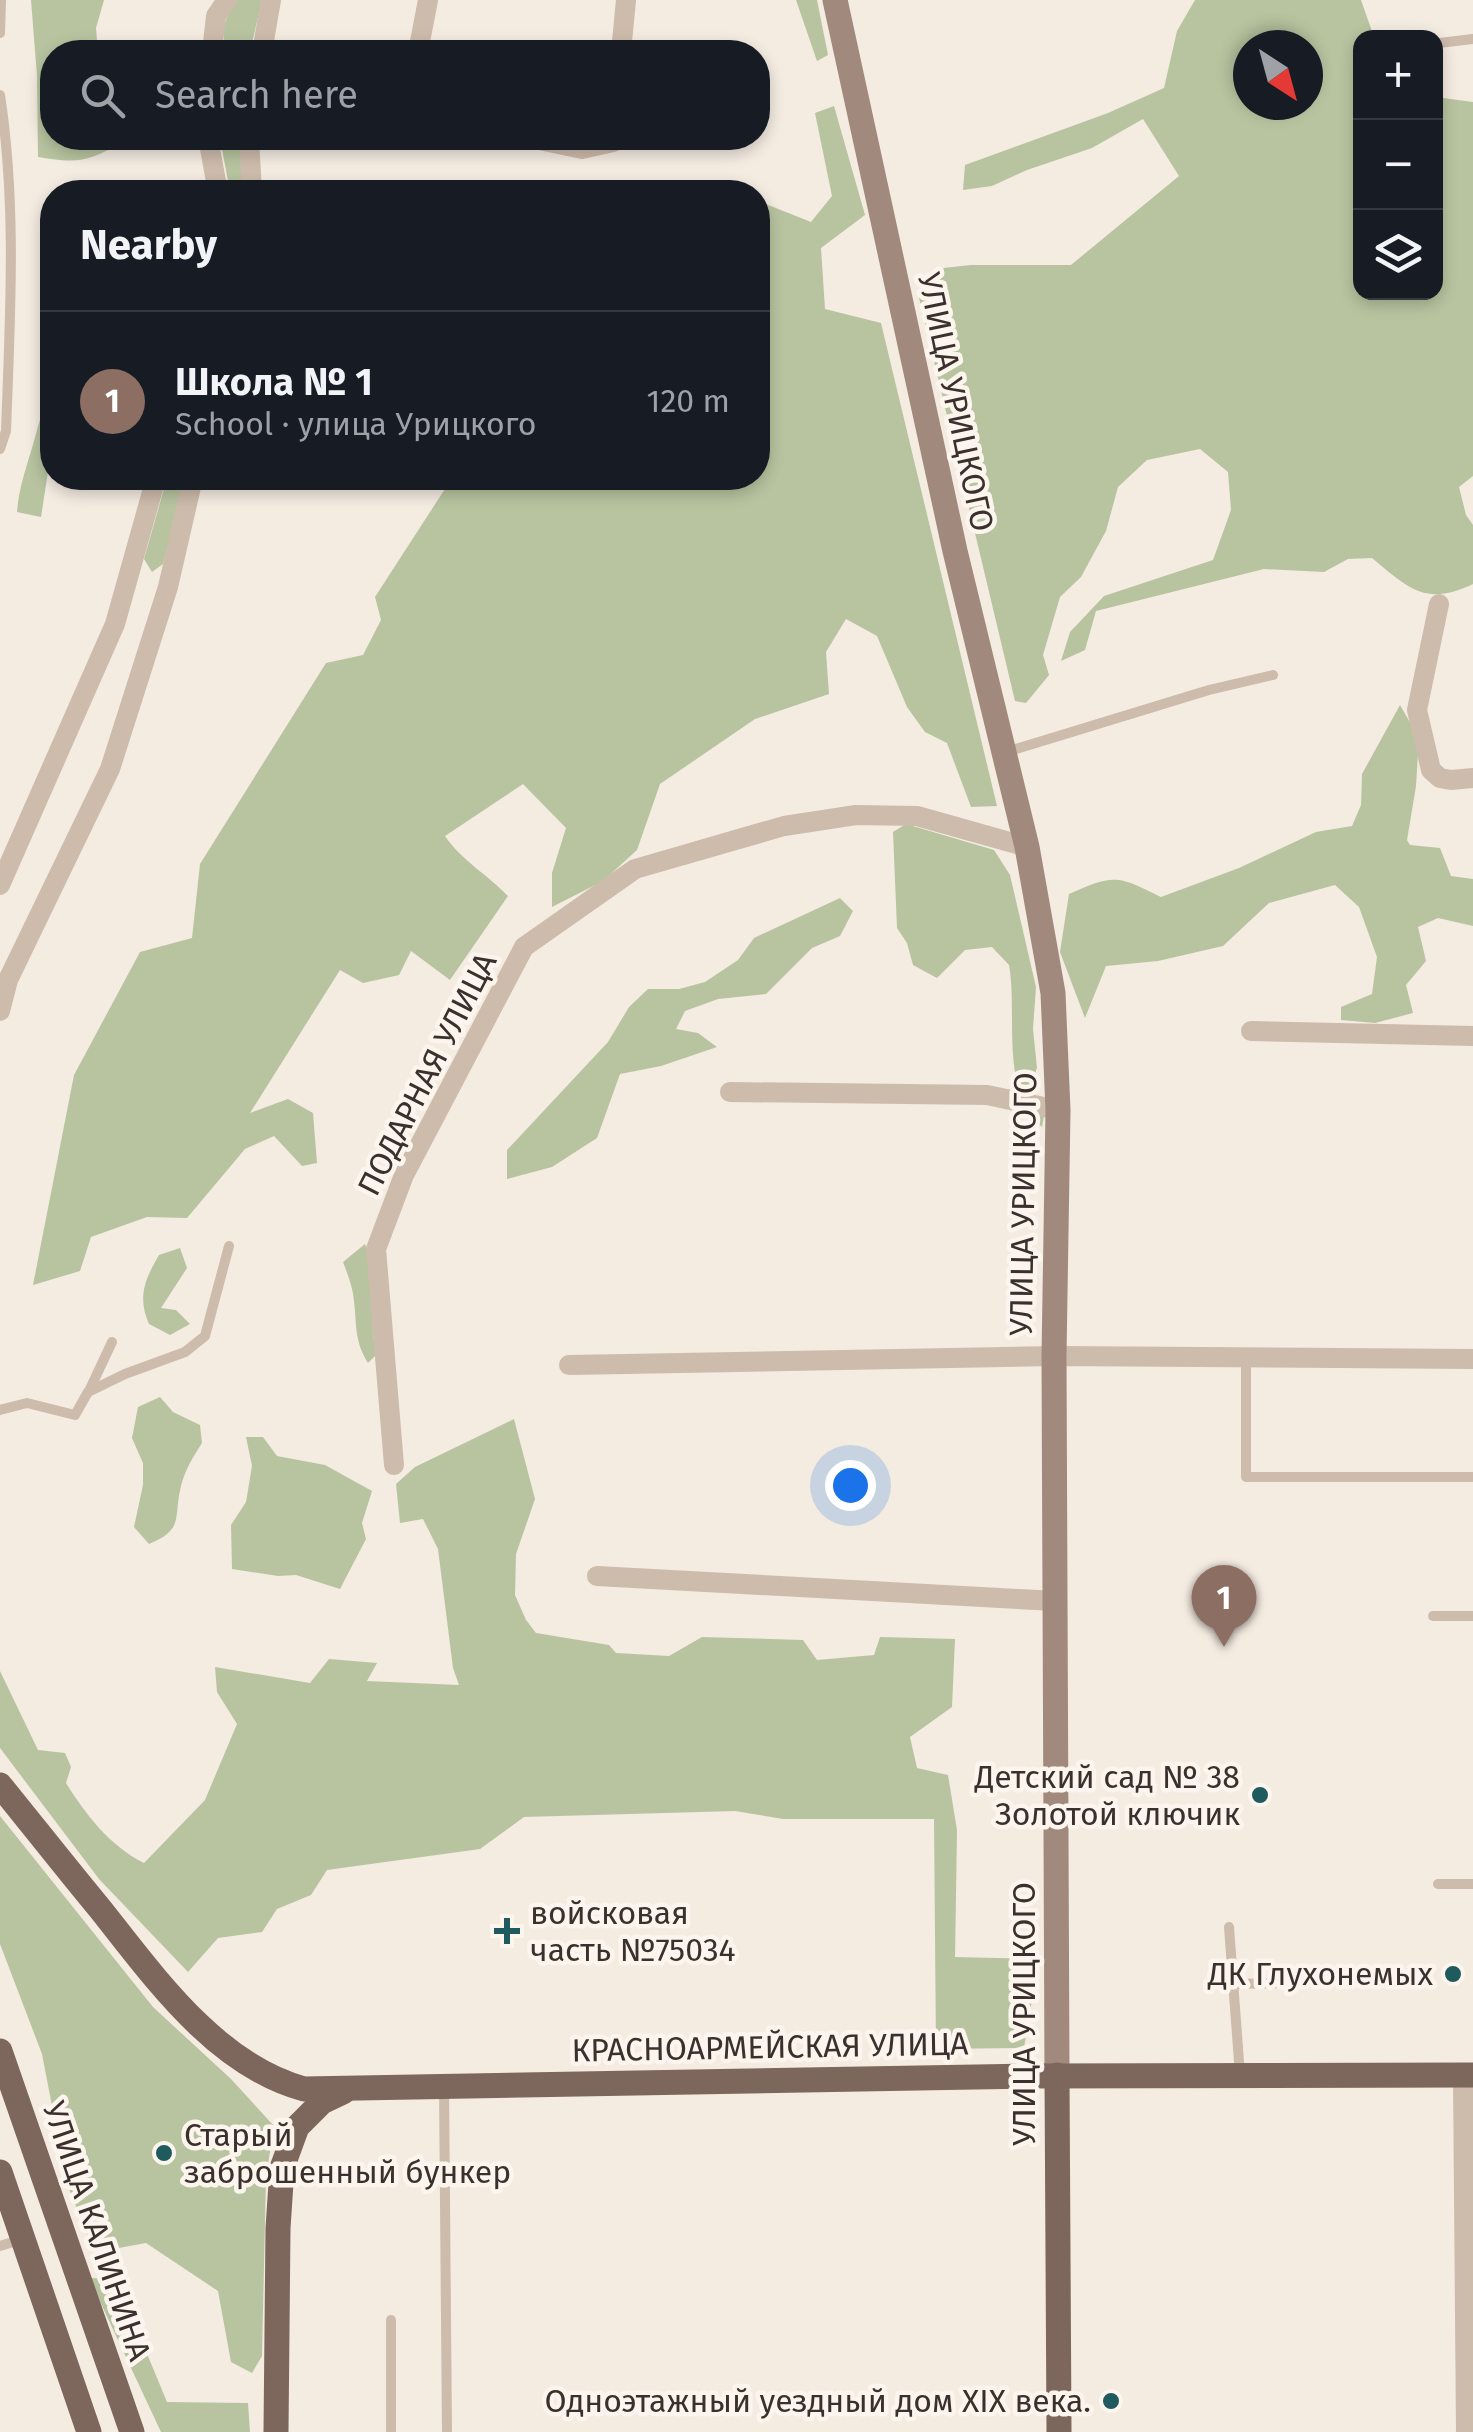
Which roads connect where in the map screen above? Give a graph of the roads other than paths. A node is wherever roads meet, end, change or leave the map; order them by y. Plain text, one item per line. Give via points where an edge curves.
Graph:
1 (1, 0) edge
2 (227, 0) edge
3 (271, 0) edge
4 (428, 0) edge
5 (626, 0) edge
6 (835, 0) edge
7 (0, 33) edge
8 (1473, 39) edge
9 (213, 40) edge
10 (264, 40) edge
11 (420, 40) edge
12 (623, 40) edge
13 (1443, 43) edge
14 (0, 95) edge
15 (210, 150) edge
16 (250, 150) edge
17 (216, 180) edge
18 (251, 180) edge
19 (0, 449) edge
20 (153, 490) edge
21 (190, 490) edge
22 (1438, 604) dead end
23 (1273, 675) dead end
24 (1005, 752) junction
25 (1473, 778) edge
26 (1027, 847) junction
27 (0, 884) edge
28 (0, 1011) edge
29 (1251, 1031) dead end
30 (1473, 1036) edge
31 (730, 1092) dead end
32 (1058, 1110) junction
33 (229, 1246) dead end
34 (112, 1342) dead end
35 (1054, 1356) junction
36 (1246, 1357) junction
37 (1473, 1359) edge
38 (569, 1365) dead end
39 (88, 1392) junction
40 (0, 1410) edge
41 (394, 1466) dead end
42 (1473, 1477) edge
43 (597, 1576) dead end
44 (1055, 1601) junction
45 (1433, 1616) dead end
46 (1473, 1616) edge
47 (0, 1785) edge
48 (1438, 1884) dead end
49 (1473, 1884) edge
50 (1230, 1928) dead end
51 (1341, 1982) dead end
52 (1234, 1984) junction
53 (0, 2051) edge
54 (1468, 2075) edge
55 (1057, 2076) junction
56 (1240, 2076) junction
57 (444, 2085) junction
58 (368, 2086) junction
59 (0, 2172) edge
60 (12, 2242) edge
61 (391, 2320) dead end
62 (89, 2432) edge
63 (132, 2432) edge
64 (276, 2432) edge
65 (391, 2432) edge
66 (446, 2432) edge
67 (1059, 2432) edge
68 (1466, 2432) edge

1 - 7 lane
2 - 9 street via 216,16
3 - 10 street
4 - 11 street
5 - 12 street
6 - 24 main road, УЛИЦА УРИЦКОГО
8 - 13 lane
14 - 19 lane via 10,157 11,292
15 - 17 street
16 - 18 street
20 - 27 street via 116,624
21 - 28 street via 168,586 110,769 8,980
22 - 25 street via 1417,710 1432,770 1450,780
23 - 24 lane
24 - 26 main road, УЛИЦА УРИЦКОГО
26 - 32 main road, УЛИЦА УРИЦКОГО via 1053,993
26 - 41 street, ПОДАРНАЯ УЛИЦА via 916,816 856,814 784,826 634,869 524,947 404,1175 376,1249
29 - 30 street
31 - 32 street via 987,1095
32 - 35 main road, УЛИЦА УРИЦКОГО
33 - 39 lane via 205,1336 185,1352
34 - 39 lane
35 - 36 street
35 - 38 street
35 - 44 main road, УЛИЦА УРИЦКОГО
36 - 37 street
36 - 42 lane via 1246,1477
39 - 40 lane via 75,1415 27,1403
43 - 44 street
44 - 55 main road, УЛИЦА УРИЦКОГО
45 - 46 lane
47 - 58 main road, КРАСНОАРМЕЙСКАЯ УЛИЦА via 151,1973 241,2059 304,2088
48 - 49 lane
50 - 52 lane
51 - 52 lane
52 - 56 lane
53 - 63 main road, УЛИЦА КАЛИНИНА
54 - 56 main road, КРАСНОАРМЕЙСКАЯ УЛИЦА
54 - 68 street
55 - 56 main road, КРАСНОАРМЕЙСКАЯ УЛИЦА
55 - 57 main road, КРАСНОАРМЕЙСКАЯ УЛИЦА
55 - 67 main road, УЛИЦА УРИЦКОГО
57 - 58 main road, КРАСНОАРМЕЙСКАЯ УЛИЦА
57 - 66 lane
58 - 64 main road via 322,2102 287,2146 279,2195
59 - 60 main road
60 - 62 main road
61 - 65 lane

